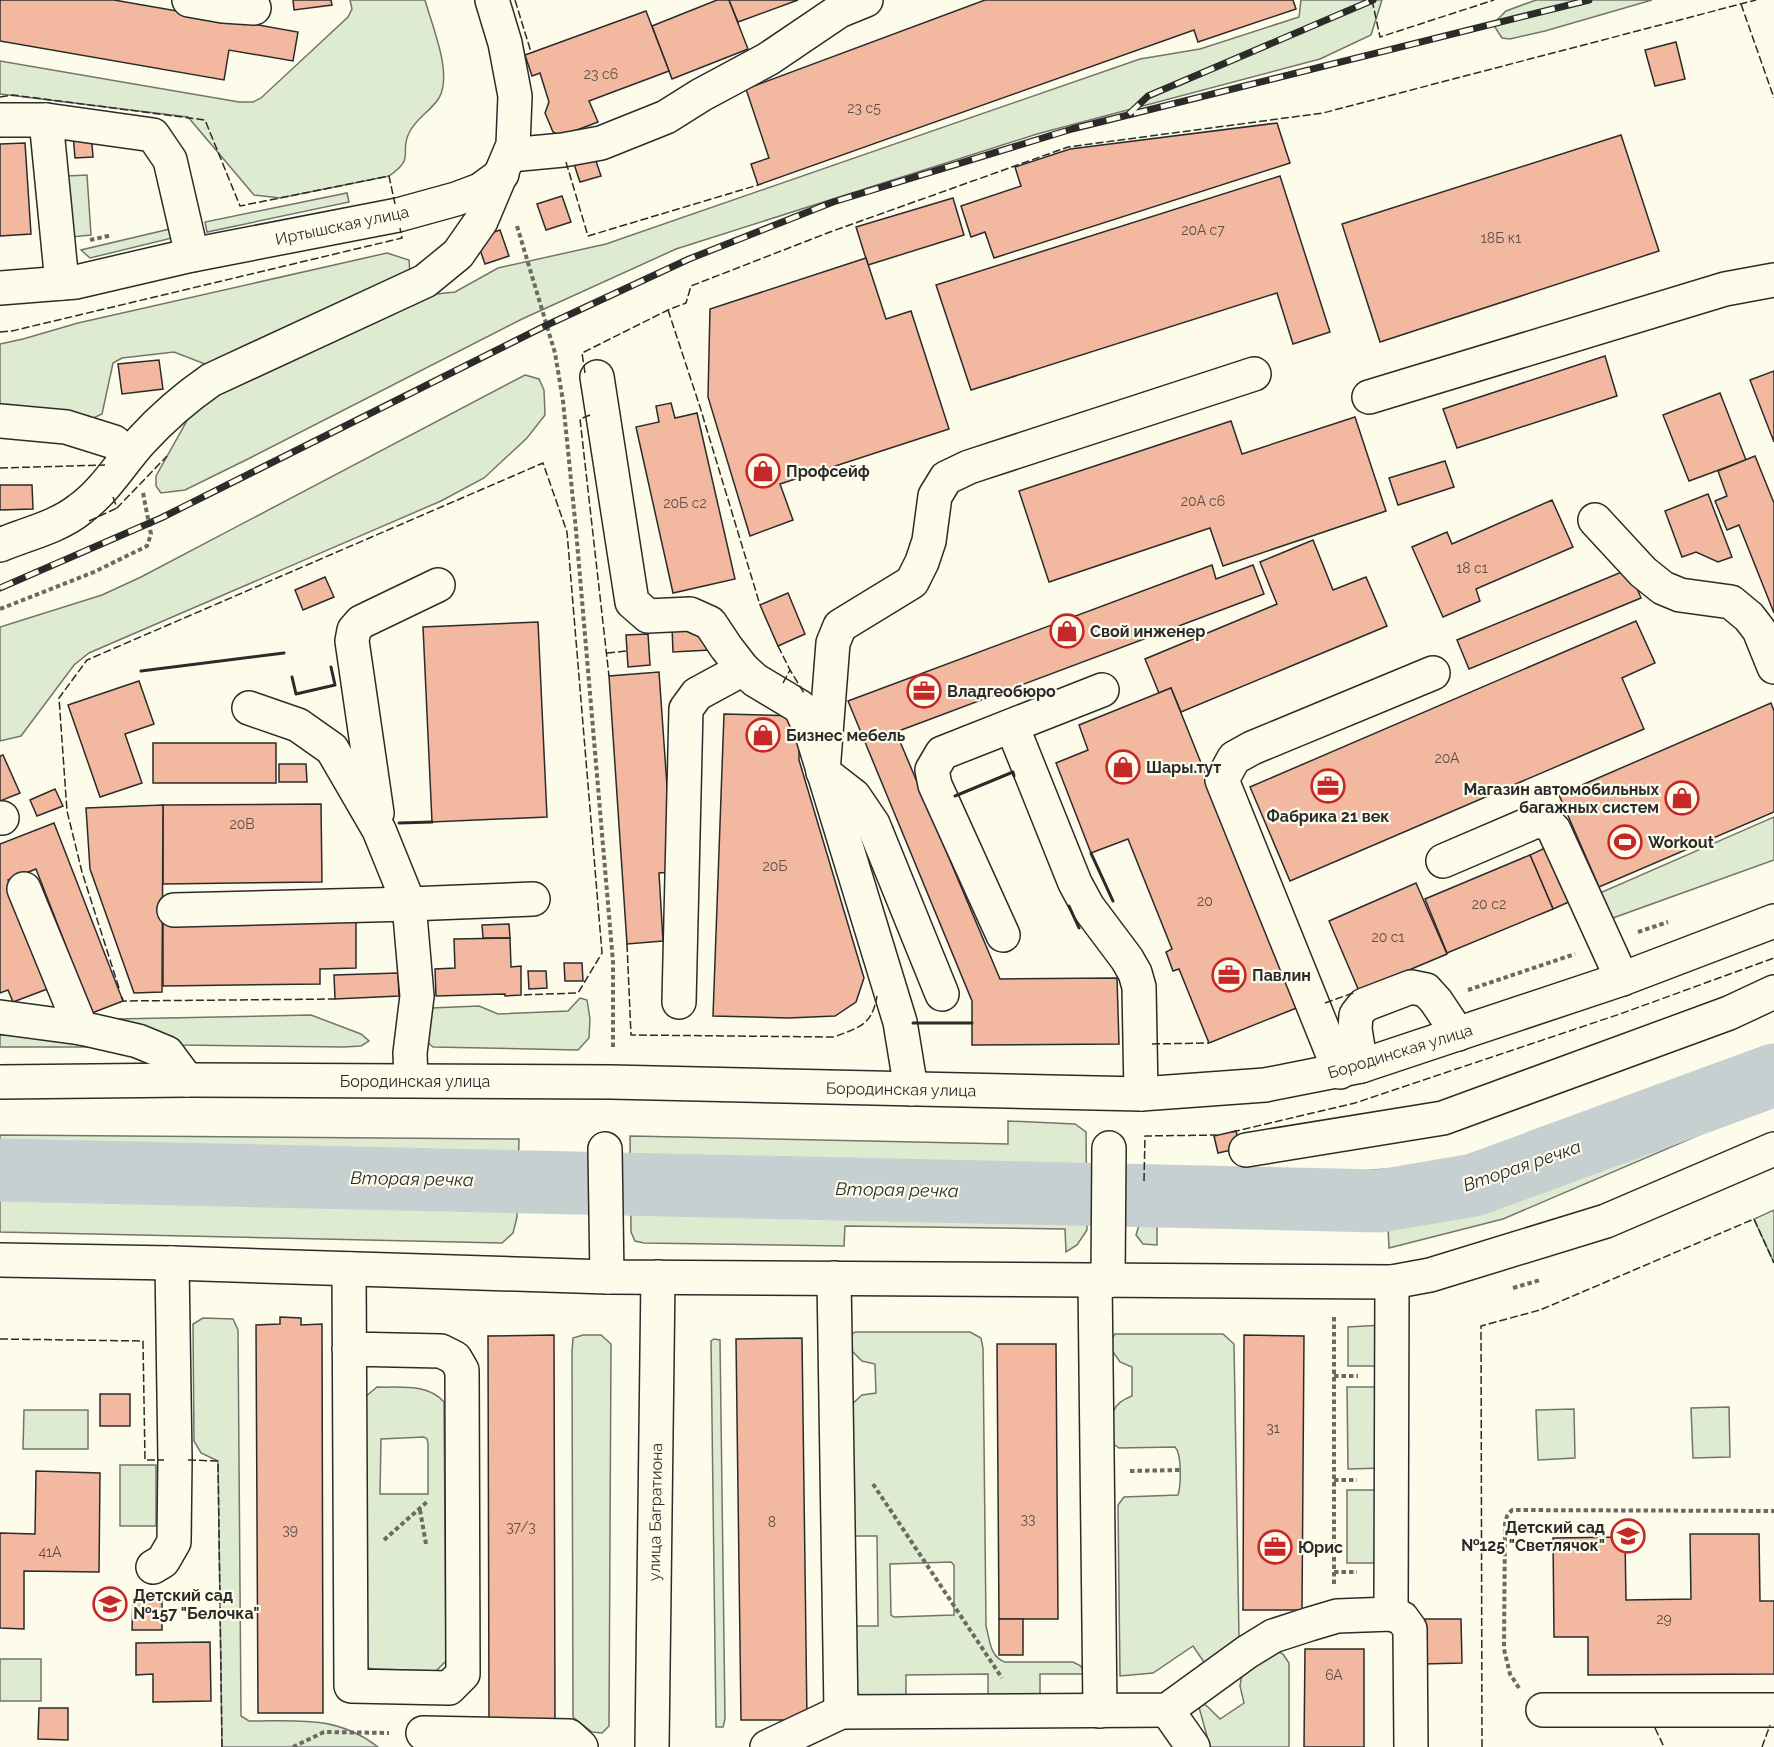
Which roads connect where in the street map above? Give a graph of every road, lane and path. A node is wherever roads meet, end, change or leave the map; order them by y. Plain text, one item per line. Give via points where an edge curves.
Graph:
1 (189, 0) edge
2 (492, 0) edge
3 (866, 0) edge
4 (254, 8) dead end
5 (0, 120) edge
6 (46, 120) junction
7 (506, 164) junction
8 (116, 235) dead end
9 (58, 246) junction
10 (192, 255) junction
11 (526, 258) dead end
12 (1774, 280) edge
13 (62, 283) junction
14 (0, 288) edge
15 (1254, 375) dead end
16 (597, 377) dead end
17 (1369, 397) dead end
18 (0, 421) edge
19 (129, 455) junction
20 (1594, 520) dead end
21 (0, 545) edge
22 (438, 585) dead end
23 (0, 609) edge
24 (1774, 667) edge
25 (742, 669) junction
26 (1433, 673) dead end
27 (1102, 690) dead end
28 (249, 708) dead end
29 (1012, 726) junction
30 (823, 772) junction
31 (379, 830) junction
32 (1443, 861) dead end
33 (24, 889) dead end
34 (533, 898) dead end
35 (409, 904) junction
36 (174, 910) dead end
37 (1774, 921) edge
38 (1003, 935) dead end
39 (1622, 979) junction
40 (1774, 992) edge
41 (942, 994) dead end
42 (679, 1002) dead end
43 (0, 1017) edge
44 (81, 1028) junction
45 (1458, 1034) junction
46 (1351, 1069) junction
47 (187, 1080) junction
48 (411, 1080) junction
49 (0, 1082) edge
50 (611, 1082) junction
51 (912, 1089) junction
52 (1141, 1094) junction
53 (1109, 1148) dead end
54 (604, 1149) dead end
55 (1246, 1150) dead end
56 (1772, 1155) edge
57 (0, 1260) edge
58 (172, 1263) junction
59 (349, 1269) junction
60 (607, 1277) junction
61 (658, 1277) junction
62 (834, 1278) junction
63 (1101, 1281) junction
64 (1392, 1282) junction
65 (1334, 1315) dead end
66 (349, 1349) junction
67 (462, 1461) junction
68 (1180, 1470) dead end
69 (1097, 1471) junction
70 (869, 1479) dead end
71 (1774, 1511) edge
72 (351, 1550) junction
73 (153, 1567) dead end
74 (1391, 1614) junction
75 (1334, 1617) junction
76 (1167, 1710) junction
77 (1543, 1710) joint
78 (1774, 1710) edge
79 (1024, 1711) junction
80 (1100, 1711) junction
81 (841, 1712) junction
82 (360, 1732) dead end
83 (431, 1738) edge
84 (293, 1747) edge
85 (581, 1747) edge
86 (652, 1747) edge
87 (767, 1747) edge
88 (1193, 1747) edge
89 (1411, 1747) edge

1 - 4 main road
2 - 7 main road via 516,96 513,145
3 - 7 main road via 839,11 768,59 666,117 601,142
5 - 6 main road
6 - 9 main road
6 - 10 main road via 153,135 170,160
7 - 10 main road, Иртышская улица via 480,190 456,199 398,215
7 - 19 main road via 481,221 458,254 425,281 211,380 184,398
8 - 9 path
9 - 13 main road
10 - 13 main road, Иртышская улица
11 - 50 path via 555,353 574,507 613,963
12 - 17 main road via 1725,289
13 - 14 main road, Иртышская улица
15 - 30 main road via 969,467 946,478 935,496 928,541 912,582 840,626 836,634
16 - 25 main road via 632,602 648,616 690,614 710,623
18 - 19 main road via 66,427 114,442
19 - 21 main road via 109,482 80,509
19 - 23 path via 150,523 147,546 94,572
20 - 24 main road via 1663,588 1680,595 1731,602 1759,630
22 - 31 main road via 361,622 354,630 352,641
25 - 30 main road via 800,707
25 - 42 main road via 697,694 686,709
26 - 46 main road via 1252,748 1234,758 1222,780
27 - 29 main road
28 - 31 main road via 298,725 332,750
29 - 38 main road via 942,753 932,770 934,785
29 - 52 main road via 1075,883 1135,973 1139,987
30 - 41 main road via 854,796 873,824
30 - 51 main road via 900,1022
31 - 35 main road
32 - 39 main road via 1534,822 1549,824
33 - 44 main road
34 - 35 main road
35 - 36 main road
35 - 48 main road via 417,996
37 - 39 main road, Бородинская улица
39 - 45 main road, Бородинская улица
40 - 55 main road via 1729,1013 1443,1118
43 - 44 main road
44 - 47 main road via 138,1041 167,1053
45 - 46 main road, Бородинская улица
45 - 46 main road via 1426,990 1411,987 1364,1005 1356,1015
46 - 52 main road, Бородинская улица via 1266,1085
47 - 48 main road, Бородинская улица
47 - 49 main road, Бородинская улица
48 - 50 main road, Бородинская улица
50 - 51 main road, Бородинская улица
51 - 52 main road, Бородинская улица
53 - 63 main road
54 - 60 main road
56 - 64 main road via 1606,1221 1430,1275
57 - 58 main road
58 - 59 main road
58 - 73 main road via 174,1542 163,1561
59 - 60 main road
59 - 66 main road
60 - 61 main road
61 - 62 main road
61 - 86 main road, улица Багратиона
62 - 63 main road
62 - 81 main road
63 - 64 main road
63 - 69 main road
64 - 74 main road
65 - 75 path
66 - 67 main road via 441,1351 455,1358 462,1370
66 - 72 main road
67 - 72 path via 420,1510 376,1547
67 - 72 main road via 463,1674 449,1688 351,1686
68 - 69 path
69 - 80 main road
70 - 79 path
71 - 77 path via 1512,1510 1505,1524 1504,1648 1510,1674 1534,1707
74 - 75 main road
74 - 89 main road via 1402,1618 1410,1629
75 - 76 main road via 1274,1636
76 - 80 main road
76 - 88 main road
77 - 78 main road
79 - 80 main road
79 - 81 main road
81 - 87 main road
82 - 84 path via 324,1732
83 - 85 main road via 569,1736

